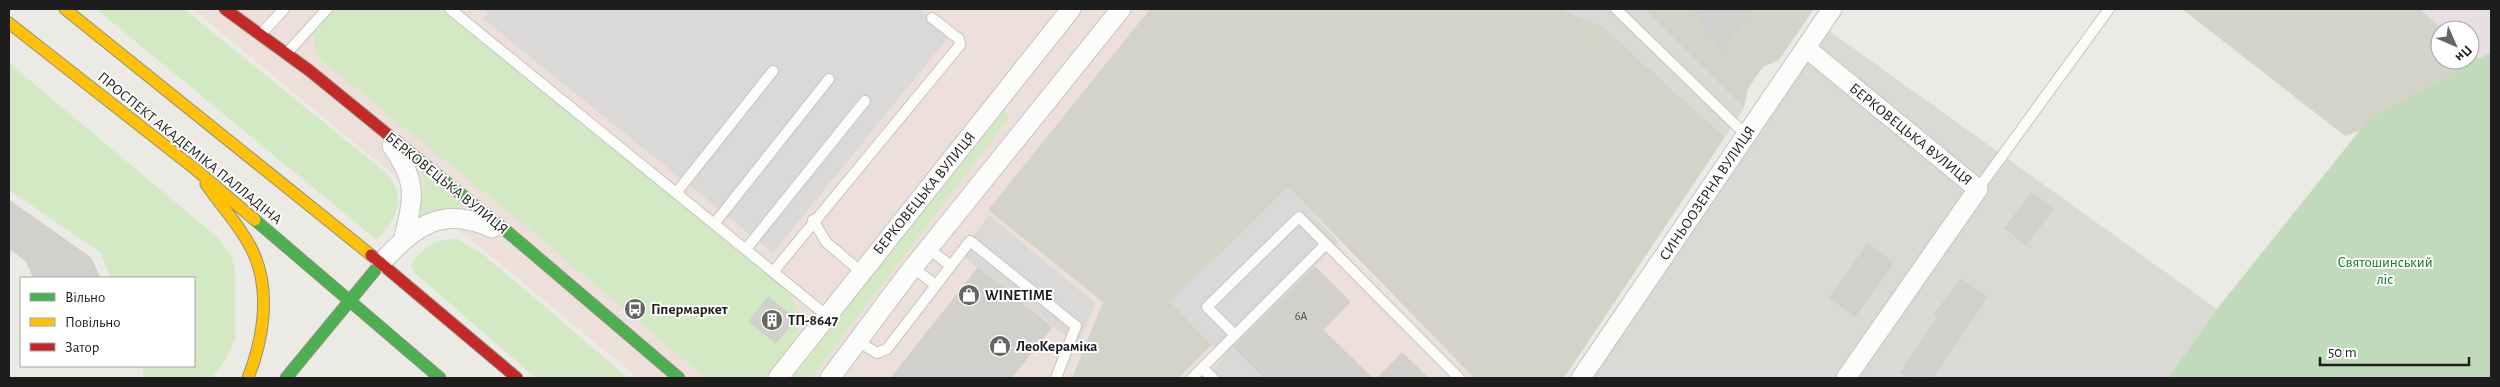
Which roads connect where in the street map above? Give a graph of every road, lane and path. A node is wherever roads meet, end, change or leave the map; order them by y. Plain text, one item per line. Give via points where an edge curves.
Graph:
1 (65, 9) edge
2 (225, 9) edge
3 (284, 9) edge
4 (327, 9) edge
5 (450, 9) edge
6 (1072, 9) edge
7 (1121, 9) edge
8 (1616, 9) edge
9 (1832, 9) edge
10 (2109, 9) edge
11 (932, 18) dead end
12 (9, 23) edge
13 (260, 36) junction
14 (1806, 48) junction
15 (286, 54) junction
16 (773, 71) dead end
17 (830, 79) dead end
18 (864, 101) dead end
19 (378, 127) junction
20 (1746, 135) junction
21 (195, 169) junction
22 (1978, 189) junction
23 (676, 193) junction
24 (814, 220) junction
25 (714, 224) junction
26 (404, 237) junction
27 (516, 239) junction
28 (1326, 244) junction
29 (929, 248) junction
30 (746, 250) junction
31 (381, 263) junction
32 (951, 266) junction
33 (913, 268) junction
34 (773, 272) junction
35 (861, 272) junction
36 (936, 285) junction
37 (349, 300) junction
38 (826, 315) junction
39 (1235, 335) junction
40 (857, 341) junction
41 (1202, 368) junction
42 (1852, 376) edge
43 (248, 378) edge
44 (286, 378) edge
45 (440, 378) edge
46 (517, 378) edge
47 (679, 378) edge
48 (778, 378) edge
49 (830, 378) edge
50 (1056, 378) edge
51 (1192, 378) edge
52 (1213, 378) edge
53 (1459, 378) edge
54 (1581, 378) edge

1 - 31 main road, ПРОСПЕКТ АКАДЕМІКА ПАЛЛАДІНА
2 - 13 main road, БЕРКОВЕЦЬКА ВУЛИЦЯ
3 - 13 lane
4 - 15 lane
5 - 23 lane
6 - 35 street, БЕРКОВЕЦЬКА ВУЛИЦЯ
7 - 29 street
8 - 20 lane
9 - 14 street, СИНЬООЗЕРНА ВУЛИЦЯ
10 - 22 lane
11 - 24 lane via 959,39 960,45
12 - 21 main road, ПРОСПЕКТ АКАДЕМІКА ПАЛЛАДІНА
13 - 15 main road, БЕРКОВЕЦЬКА ВУЛИЦЯ
14 - 20 street, СИНЬООЗЕРНА ВУЛИЦЯ
14 - 22 street, БЕРКОВЕЦЬКА ВУЛИЦЯ
15 - 19 main road, БЕРКОВЕЦЬКА ВУЛИЦЯ
16 - 23 lane
17 - 25 lane
18 - 30 lane
19 - 26 street, БЕРКОВЕЦЬКА ВУЛИЦЯ via 410,177 413,204
19 - 27 main road, БЕРКОВЕЦЬКА ВУЛИЦЯ
20 - 54 street, СИНЬООЗЕРНА ВУЛИЦЯ
21 - 37 main road, ПРОСПЕКТ АКАДЕМІКА ПАЛЛАДІНА
21 - 43 main road via 255,255 262,283 262,340
22 - 42 street, БЕРКОВЕЦЬКА ВУЛИЦЯ
23 - 25 lane
24 - 34 lane
24 - 35 lane via 826,242
25 - 30 lane
26 - 27 street, БЕРКОВЕЦЬКА ВУЛИЦЯ via 425,225 470,218
26 - 31 street, БЕРКОВЕЦЬКА ВУЛИЦЯ
27 - 47 main road, БЕРКОВЕЦЬКА ВУЛИЦЯ
28 - 39 lane
28 - 39 lane via 1299,216 1207,307
28 - 53 lane
29 - 32 lane
29 - 33 street
30 - 34 lane
31 - 37 main road
31 - 46 main road, ПРОСПЕКТ АКАДЕМІКА ПАЛЛАДІНА
32 - 36 lane
32 - 50 lane via 970,241 1076,326
33 - 36 lane
33 - 40 street
34 - 38 lane
35 - 38 street, БЕРКОВЕЦЬКА ВУЛИЦЯ
36 - 40 lane via 887,349 877,353
37 - 44 main road
37 - 45 main road, ПРОСПЕКТ АКАДЕМІКА ПАЛЛАДІНА
38 - 48 street, БЕРКОВЕЦЬКА ВУЛИЦЯ
39 - 41 lane
40 - 49 street
41 - 51 lane
41 - 52 lane

